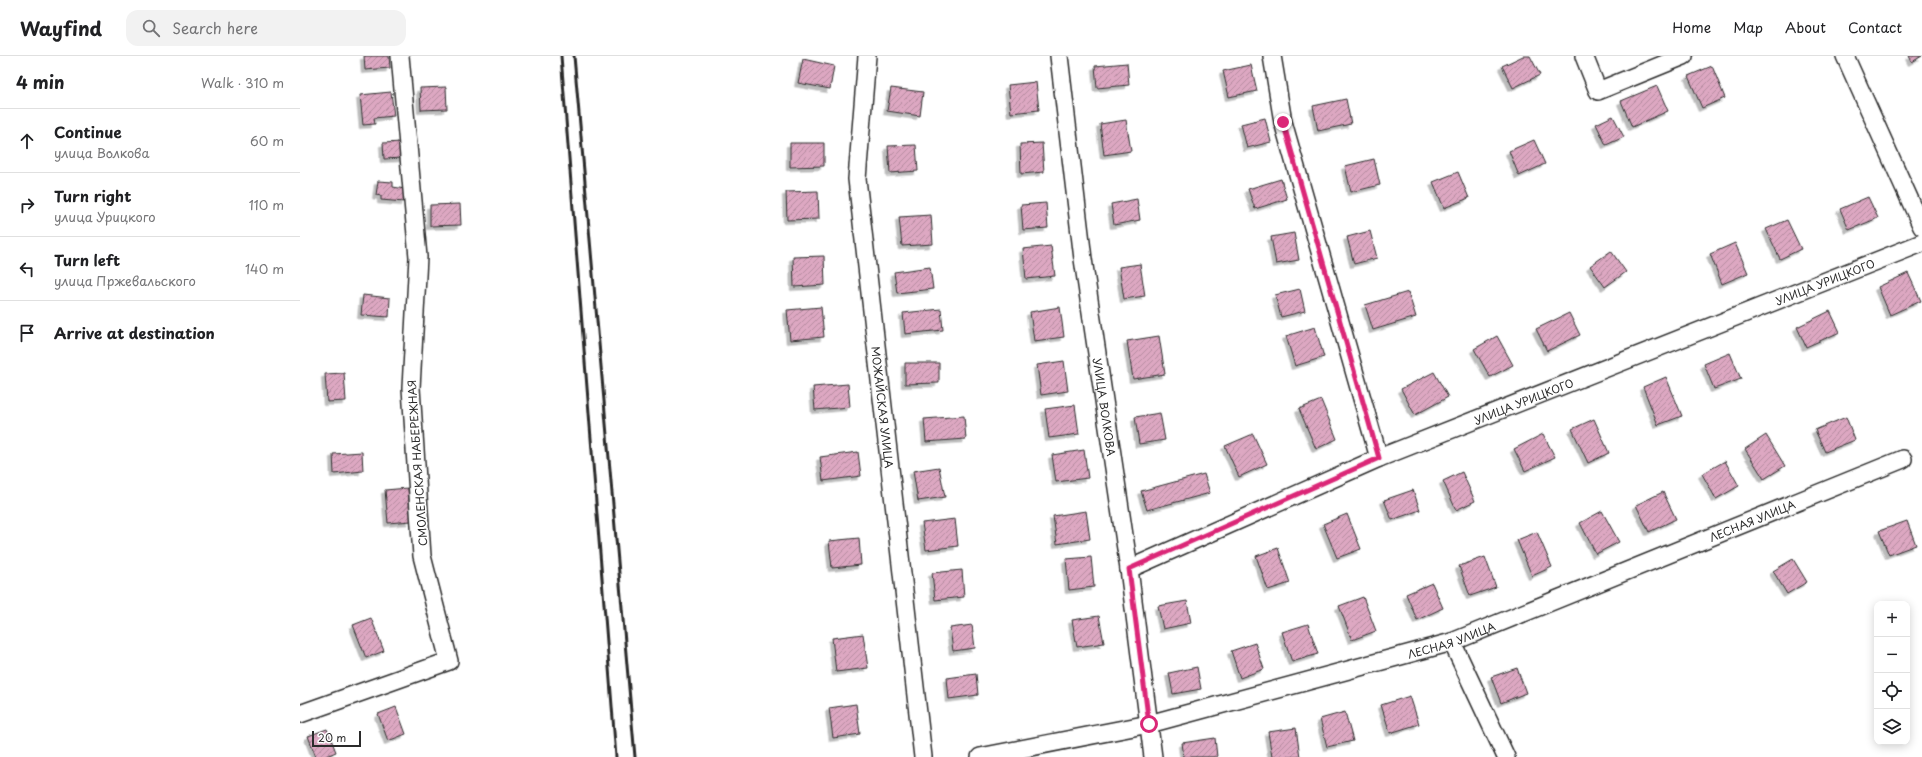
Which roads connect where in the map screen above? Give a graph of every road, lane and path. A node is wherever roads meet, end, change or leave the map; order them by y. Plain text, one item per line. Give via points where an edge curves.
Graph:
1 (400, 56) edge
2 (867, 56) edge
3 (1060, 56) edge
4 (1272, 56) edge
5 (1584, 56) edge
6 (1684, 56) edge
7 (1845, 56) edge
8 (1922, 227) edge
9 (1922, 243) edge
10 (1379, 458) junction
11 (1903, 459) dead end
12 (1129, 569) junction
13 (1452, 642) junction
14 (300, 714) edge
15 (1149, 724) junction
16 (923, 757) edge
17 (980, 757) edge
18 (1153, 757) edge
19 (1506, 757) edge

1 - 14 street, СМОЛЕНСКАЯ НАБЕРЕЖНАЯ via 418,257 410,388 422,556 449,662
2 - 16 street, МОЖАЙСКАЯ УЛИЦА via 857,179
3 - 12 street, УЛИЦА ВОЛКОВА via 1083,259
4 - 10 street via 1283,122
5 - 6 street via 1598,91
7 - 8 street
9 - 10 street, УЛИЦА УРИЦКОГО
10 - 12 street, УЛИЦА УРИЦКОГО
11 - 13 street, ЛЕСНАЯ УЛИЦА
12 - 15 street, УЛИЦА ВОЛКОВА
13 - 15 street, ЛЕСНАЯ УЛИЦА
13 - 19 street
15 - 17 street, ЛЕСНАЯ УЛИЦА
15 - 18 street, УЛИЦА ВОЛКОВА

